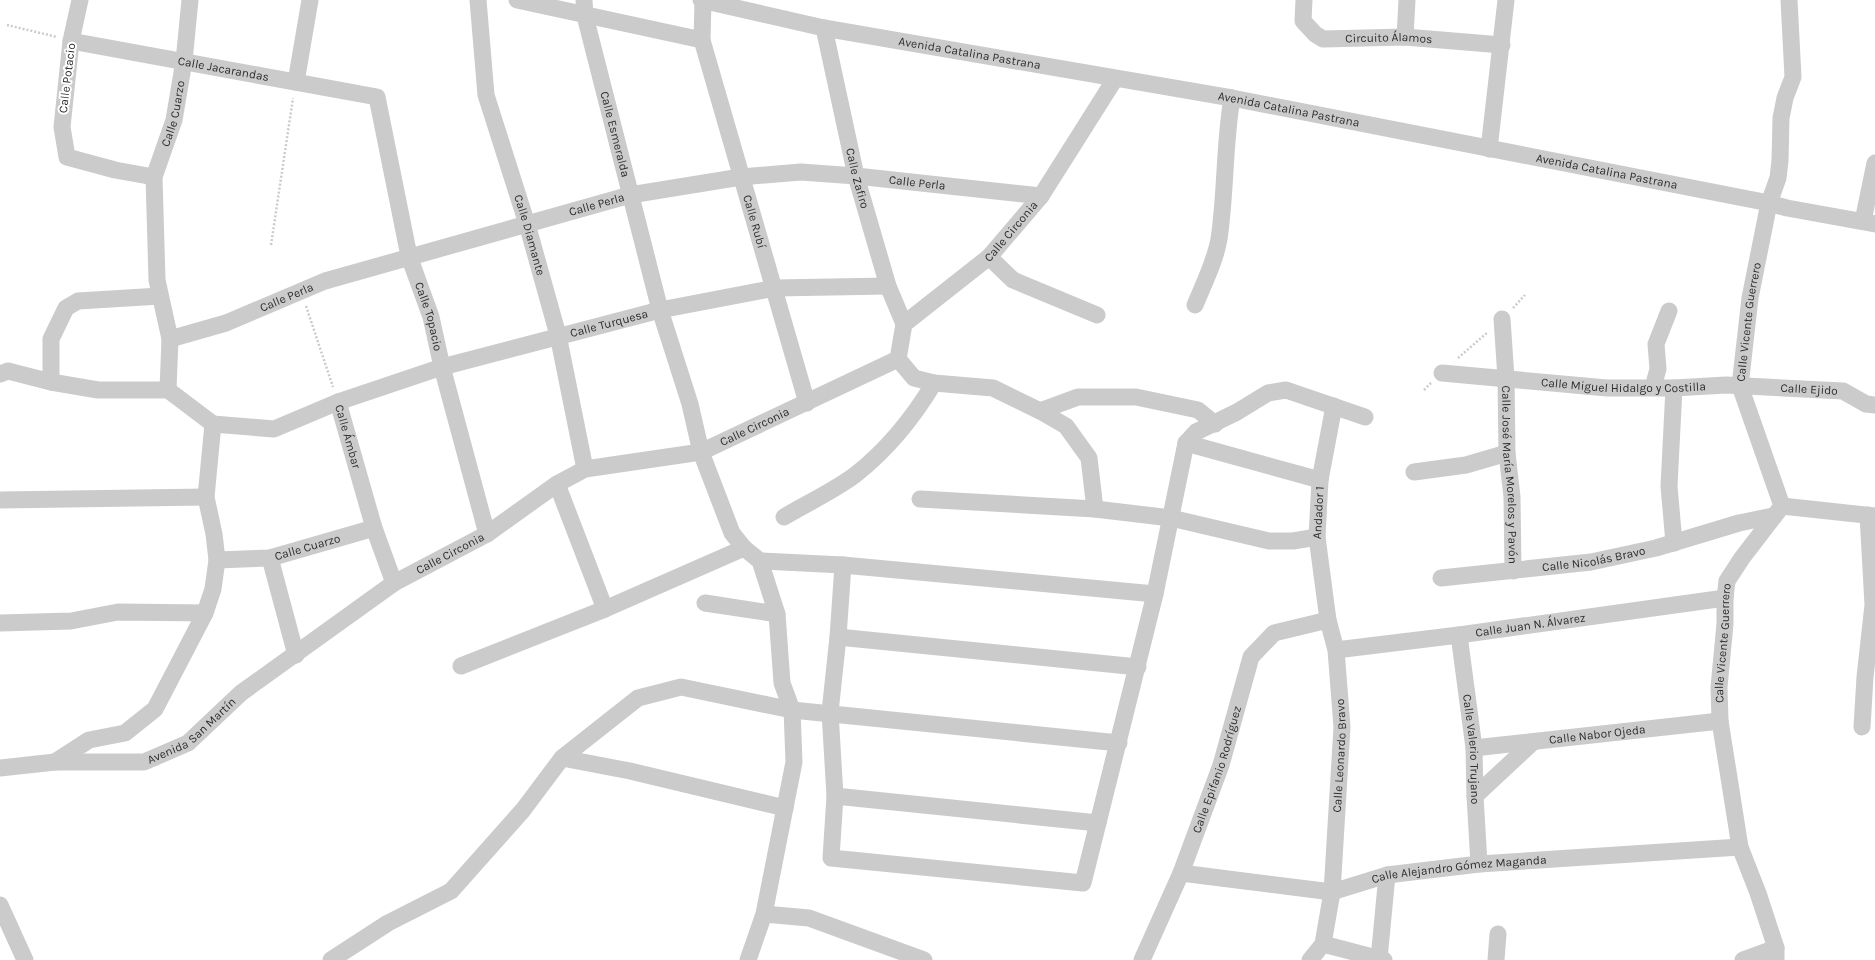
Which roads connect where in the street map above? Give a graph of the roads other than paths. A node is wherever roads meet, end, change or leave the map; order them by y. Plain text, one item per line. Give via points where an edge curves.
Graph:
1 (80, 0) edge
2 (190, 0) edge
3 (310, 0) edge
4 (478, 0) edge
5 (517, 0) edge
6 (702, 0) edge
7 (1304, 0) edge
8 (1407, 0) edge
9 (1506, 0) edge
10 (1789, 0) edge
11 (584, 8) edge
12 (824, 28) junction
13 (1405, 37) junction
14 (702, 40) junction
15 (71, 41) junction
16 (1502, 45) junction
17 (184, 61) junction
18 (1115, 79) junction
19 (296, 82) junction
20 (377, 97) joint
21 (1232, 98) junction
22 (1489, 149) junction
23 (1875, 163) edge
24 (856, 176) junction
25 (154, 177) junction
26 (741, 177) junction
27 (630, 195) junction
28 (1041, 196) junction
29 (1769, 203) junction
30 (1869, 222) edge
31 (527, 224) junction
32 (409, 256) junction
33 (989, 257) junction
34 (888, 286) junction
35 (775, 288) junction
36 (160, 296) junction
37 (1195, 305) dead end
38 (660, 310) junction
39 (1669, 311) dead end
40 (1097, 315) dead end
41 (1502, 319) dead end
42 (904, 324) junction
43 (558, 336) junction
44 (170, 339) junction
45 (898, 359) junction
46 (442, 367) junction
47 (1442, 373) dead end
48 (0, 374) edge
49 (1506, 378) junction
50 (51, 382) junction
51 (934, 383) junction
52 (1740, 386) junction
53 (1653, 387) junction
54 (1674, 388) junction
55 (168, 390) junction
56 (338, 402) junction
57 (807, 403) junction
58 (1875, 405) edge
59 (1334, 406) junction
60 (1040, 411) junction
61 (1365, 417) dead end
62 (213, 424) junction
63 (1215, 424) junction
64 (1186, 443) junction
65 (701, 452) junction
66 (1507, 453) junction
67 (585, 470) junction
68 (1414, 472) dead end
69 (1320, 480) junction
70 (557, 484) junction
71 (206, 497) junction
72 (920, 499) dead end
73 (0, 500) edge
74 (1094, 509) junction
75 (1778, 511) junction
76 (1872, 515) edge
77 (784, 516) dead end
78 (1171, 518) junction
79 (374, 528) junction
80 (487, 534) junction
81 (1318, 537) junction
82 (1674, 543) junction
83 (744, 548) junction
84 (270, 558) junction
85 (217, 560) junction
86 (760, 561) junction
87 (843, 565) junction
88 (1512, 571) junction
89 (1441, 578) dead end
90 (394, 583) junction
91 (1155, 594) junction
92 (1725, 598) junction
93 (705, 602) dead end
94 (605, 609) junction
95 (205, 613) junction
96 (777, 614) junction
97 (1328, 620) junction
98 (0, 623) edge
99 (1460, 635) junction
100 (838, 637) junction
101 (1336, 650) junction
102 (296, 655) junction
103 (461, 666) dead end
104 (1138, 667) junction
105 (792, 710) junction
106 (830, 712) junction
107 (1720, 721) junction
108 (1862, 727) dead end
109 (1118, 742) junction
110 (1533, 742) junction
111 (1474, 748) junction
112 (562, 758) junction
113 (55, 762) junction
114 (0, 768) edge
115 (835, 796) junction
116 (1475, 796) junction
117 (785, 808) junction
118 (1098, 824) junction
119 (1740, 847) junction
120 (1479, 864) junction
121 (1181, 873) junction
122 (1387, 875) junction
123 (1332, 892) junction
124 (0, 906) edge
125 (764, 914) junction
126 (1498, 934) dead end
127 (1323, 944) junction
128 (1776, 954) edge
129 (1381, 959) edge
130 (25, 960) edge
131 (331, 960) edge
132 (748, 960) edge
133 (924, 960) edge
134 (1142, 960) edge
135 (1310, 960) edge
136 (1496, 960) edge
137 (1743, 960) edge

1 - 15 street, Calle Potacio
2 - 17 street, Calle Cuarzo
3 - 19 street
4 - 31 street, Calle Diamante via 486,95
5 - 11 street
6 - 12 street, Avenida Catalina Pastrana
6 - 14 street, Calle Rubí
7 - 13 street, Circuito Álamos via 1303,20 1323,39
8 - 13 street
9 - 16 street
10 - 29 street, Calle Vicente Guerrero via 1793,77 1781,118 1778,178
11 - 14 street
11 - 27 street, Calle Esmeralda
12 - 18 street, Avenida Catalina Pastrana
12 - 24 street, Calle Zafiro
13 - 16 street, Circuito Álamos
14 - 26 street, Calle Rubí
15 - 17 street, Calle Jacarandas
15 - 25 street, Calle Potacio via 62,127 67,157
16 - 22 street
17 - 19 street, Calle Jacarandas
17 - 25 street, Calle Cuarzo via 174,120
18 - 21 street, Avenida Catalina Pastrana
18 - 28 street, Calle Circonia
19 - 20 street, Calle Jacarandas
20 - 32 street, Calle Topacio
21 - 22 street, Avenida Catalina Pastrana
21 - 37 street via 1227,129 1219,239 1212,266
22 - 29 street, Avenida Catalina Pastrana
23 - 30 street
24 - 26 street, Calle Perla via 801,172
24 - 28 street, Calle Perla
24 - 34 street, Calle Zafiro
25 - 36 street via 157,280
26 - 27 street, Calle Perla
26 - 35 street, Calle Rubí
27 - 31 street, Calle Perla
27 - 38 street, Calle Esmeralda
28 - 33 street, Calle Circonia
29 - 30 street, Avenida Catalina Pastrana
29 - 52 street, Calle Vicente Guerrero via 1750,298
31 - 32 street, Calle Perla
31 - 43 street, Calle Diamante
32 - 44 street, Calle Perla via 325,281 226,322
32 - 46 street, Calle Topacio via 431,317
33 - 40 street via 1013,280
33 - 42 street, Calle Circonia
34 - 35 street, Calle Turquesa
34 - 42 street, Calle Zafiro
35 - 38 street, Calle Turquesa
35 - 57 street, Calle Rubí
36 - 44 street
36 - 50 street via 78,301 66,308 51,339
38 - 43 street, Calle Turquesa
38 - 65 street, Calle Esmeralda via 690,404
39 - 53 street via 1656,344 1658,369
41 - 49 street, Calle José María Morelos y Pavón
42 - 45 street
43 - 46 street, Calle Turquesa
43 - 67 street, Calle Diamante
44 - 55 street
45 - 51 street via 914,378
45 - 57 street, Calle Circonia
46 - 56 street, Calle Turquesa
46 - 80 street, Calle Topacio
47 - 49 street, Calle Miguel Hidalgo y Costilla
48 - 50 street via 8,371
49 - 53 street, Calle Miguel Hidalgo y Costilla via 1608,388
49 - 66 street, Calle José María Morelos y Pavón
50 - 55 street via 98,390
51 - 60 street via 993,388
51 - 77 street via 918,410 881,452 854,476
52 - 54 street, Calle Miguel Hidalgo y Costilla
52 - 58 street, Calle Ejido via 1843,391 1866,404
52 - 75 street, Calle Vicente Guerrero
53 - 54 street, Calle Miguel Hidalgo y Costilla
54 - 82 street via 1669,486
55 - 62 street
56 - 62 street, Calle Turquesa via 274,429
56 - 79 street, Calle Ámbar
57 - 65 street, Calle Circonia
59 - 61 street
59 - 63 street via 1286,390 1268,393
59 - 69 street, Andador 1
60 - 63 street via 1078,397 1136,397 1198,410
60 - 74 street via 1066,426 1089,458
62 - 71 street
63 - 64 street via 1196,432
64 - 69 street
64 - 78 street
65 - 67 street, Calle Circonia
65 - 83 street, Calle Esmeralda via 732,533
66 - 68 street via 1466,465
66 - 88 street, Calle José María Morelos y Pavón via 1512,497
67 - 70 street, Calle Circonia
69 - 81 street, Andador 1
70 - 80 street, Calle Circonia
70 - 94 street
71 - 73 street
71 - 85 street
72 - 74 street
74 - 78 street
75 - 76 street, Calle Nicolás Bravo
75 - 82 street, Calle Nicolás Bravo
75 - 92 street, Calle Vicente Guerrero via 1727,581
76 - 108 street via 1872,605
78 - 81 street via 1269,541
78 - 91 street
79 - 84 street, Calle Cuarzo
79 - 90 street, Calle Ámbar
80 - 90 street, Calle Circonia
81 - 97 street, Andador 1
82 - 88 street, Calle Nicolás Bravo via 1590,562
83 - 86 street, Calle Esmeralda
83 - 94 street
84 - 85 street
84 - 102 street, Calle Cuarzo
85 - 95 street via 213,589
86 - 87 street
86 - 96 street
87 - 91 street
87 - 100 street
88 - 89 street, Calle Nicolás Bravo
90 - 102 street, Calle Circonia
91 - 104 street
92 - 99 street, Calle Juan N. Álvarez
92 - 107 street, Calle Vicente Guerrero via 1719,687
93 - 96 street
94 - 103 street
95 - 98 street via 118,612 71,621
95 - 113 street via 155,709 125,733 89,740
96 - 105 street via 782,683
97 - 101 street, Calle Leonardo Bravo
97 - 121 street, Calle Epifanio Rodríguez via 1274,633 1251,657 1221,765
99 - 101 street, Calle Juan N. Álvarez
99 - 111 street, Calle Valerio Trujano
100 - 104 street
100 - 106 street
101 - 123 street, Calle Leonardo Bravo via 1342,727
102 - 113 street, Avenida San Martín via 241,693 188,743 144,762
104 - 109 street
105 - 106 street
105 - 112 street via 681,687 638,698
105 - 117 street via 794,762
106 - 109 street
106 - 115 street
107 - 110 street, Calle Nabor Ojeda
107 - 119 street, Calle Vicente Guerrero
109 - 118 street
110 - 111 street, Calle Nabor Ojeda
110 - 116 street
111 - 116 street, Calle Valerio Trujano
112 - 117 street via 630,771
112 - 131 street via 523,810 451,891 388,923
113 - 114 street, Avenida San Martín
115 - 118 street
115 - 118 street via 831,858 1083,883
116 - 120 street, Calle Valerio Trujano
117 - 125 street
119 - 120 street, Calle Alejandro Gómez Maganda
119 - 128 street, Calle Vicente Guerrero via 1758,893
120 - 122 street, Calle Alejandro Gómez Maganda
121 - 123 street, Calle Alejandro Gómez Maganda
121 - 134 street, Calle Epifanio Rodríguez
122 - 123 street, Calle Alejandro Gómez Maganda
122 - 129 street
123 - 127 street, Calle Leonardo Bravo
124 - 130 street
125 - 132 street
125 - 133 street via 809,918
126 - 136 street
127 - 129 street
127 - 135 street
128 - 137 street

